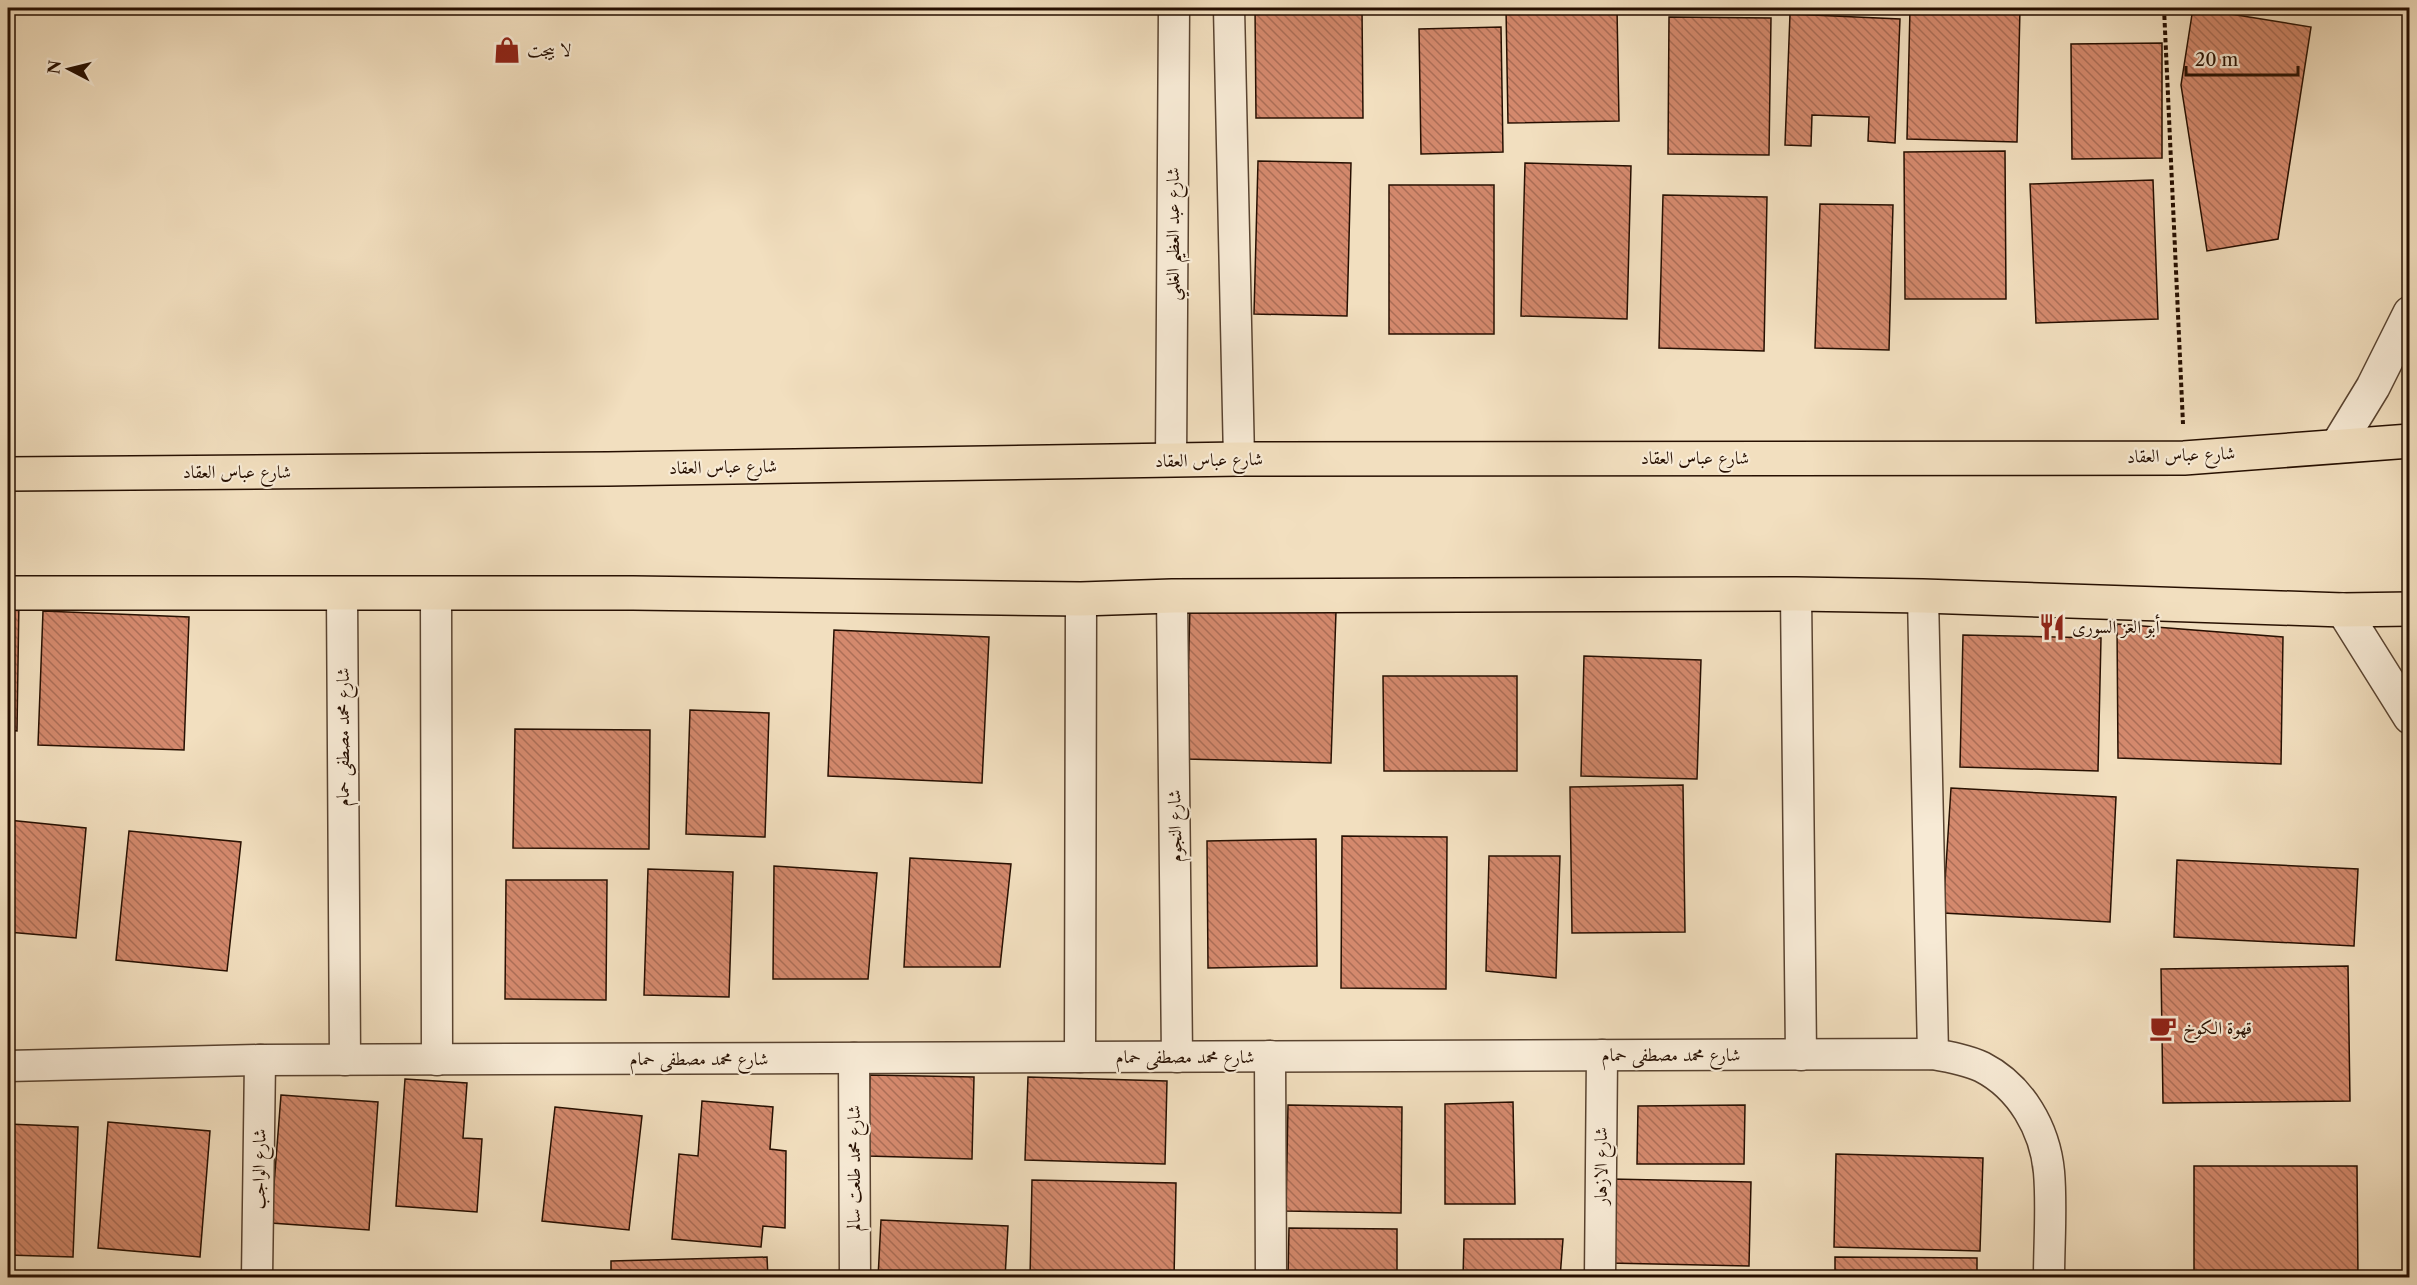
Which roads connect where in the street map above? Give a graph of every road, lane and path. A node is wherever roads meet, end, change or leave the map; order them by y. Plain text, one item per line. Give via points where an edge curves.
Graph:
1 (1174, 8) edge
2 (1229, 8) edge
3 (2164, 8) edge
4 (2409, 313) edge
5 (2409, 441) edge
6 (2337, 446) junction
7 (2184, 458) junction
8 (1239, 459) junction
9 (1171, 460) junction
10 (8, 474) edge
11 (436, 593) junction
12 (8, 594) edge
13 (342, 594) junction
14 (1796, 594) junction
15 (1173, 596) junction
16 (1923, 596) junction
17 (1082, 599) junction
18 (2409, 609) edge
19 (2343, 610) junction
20 (2409, 717) edge
21 (1801, 1054) junction
22 (1934, 1054) junction
23 (1602, 1055) junction
24 (1270, 1056) junction
25 (1177, 1057) junction
26 (854, 1058) junction
27 (1080, 1058) junction
28 (260, 1060) junction
29 (345, 1060) junction
30 (437, 1060) junction
31 (8, 1066) edge
32 (257, 1278) edge
33 (855, 1278) edge
34 (1271, 1278) edge
35 (1600, 1278) edge
36 (2049, 1278) edge

1 - 9 street, شارع عبد العظيم الغلمي
2 - 8 street
3 - 7 path
4 - 6 street via 2373,387
5 - 6 main road, شارع عباس العقاد
6 - 7 main road, شارع عباس العقاد
7 - 8 main road, شارع عباس العقاد
8 - 9 main road, شارع عباس العقاد
9 - 10 main road, شارع عباس العقاد
11 - 13 main road
11 - 17 main road
11 - 30 street
12 - 13 main road
13 - 29 street, شارع محمد مصطفى حمام
14 - 15 main road
14 - 16 main road
14 - 21 street
15 - 17 main road
15 - 25 street, شارع النجوم
16 - 19 main road
16 - 22 street
17 - 27 street
18 - 19 main road
19 - 20 street
21 - 22 street, شارع محمد مصطفى حمام
21 - 23 street, شارع محمد مصطفى حمام
22 - 36 street, شارع محمد مصطفى حمام via 1982,1068 2004,1082 2035,1121 2049,1171
23 - 24 street, شارع محمد مصطفى حمام
23 - 35 street, شارع الازهار
24 - 25 street, شارع محمد مصطفى حمام
24 - 34 street
25 - 27 street, شارع محمد مصطفى حمام
26 - 27 street, شارع محمد مصطفى حمام
26 - 30 street, شارع محمد مصطفى حمام
26 - 33 street, شارع محمد طلعت سالم
28 - 29 street, شارع محمد مصطفى حمام
28 - 31 street, شارع محمد مصطفى حمام
28 - 32 street, شارع الواجب
29 - 30 street, شارع محمد مصطفى حمام

